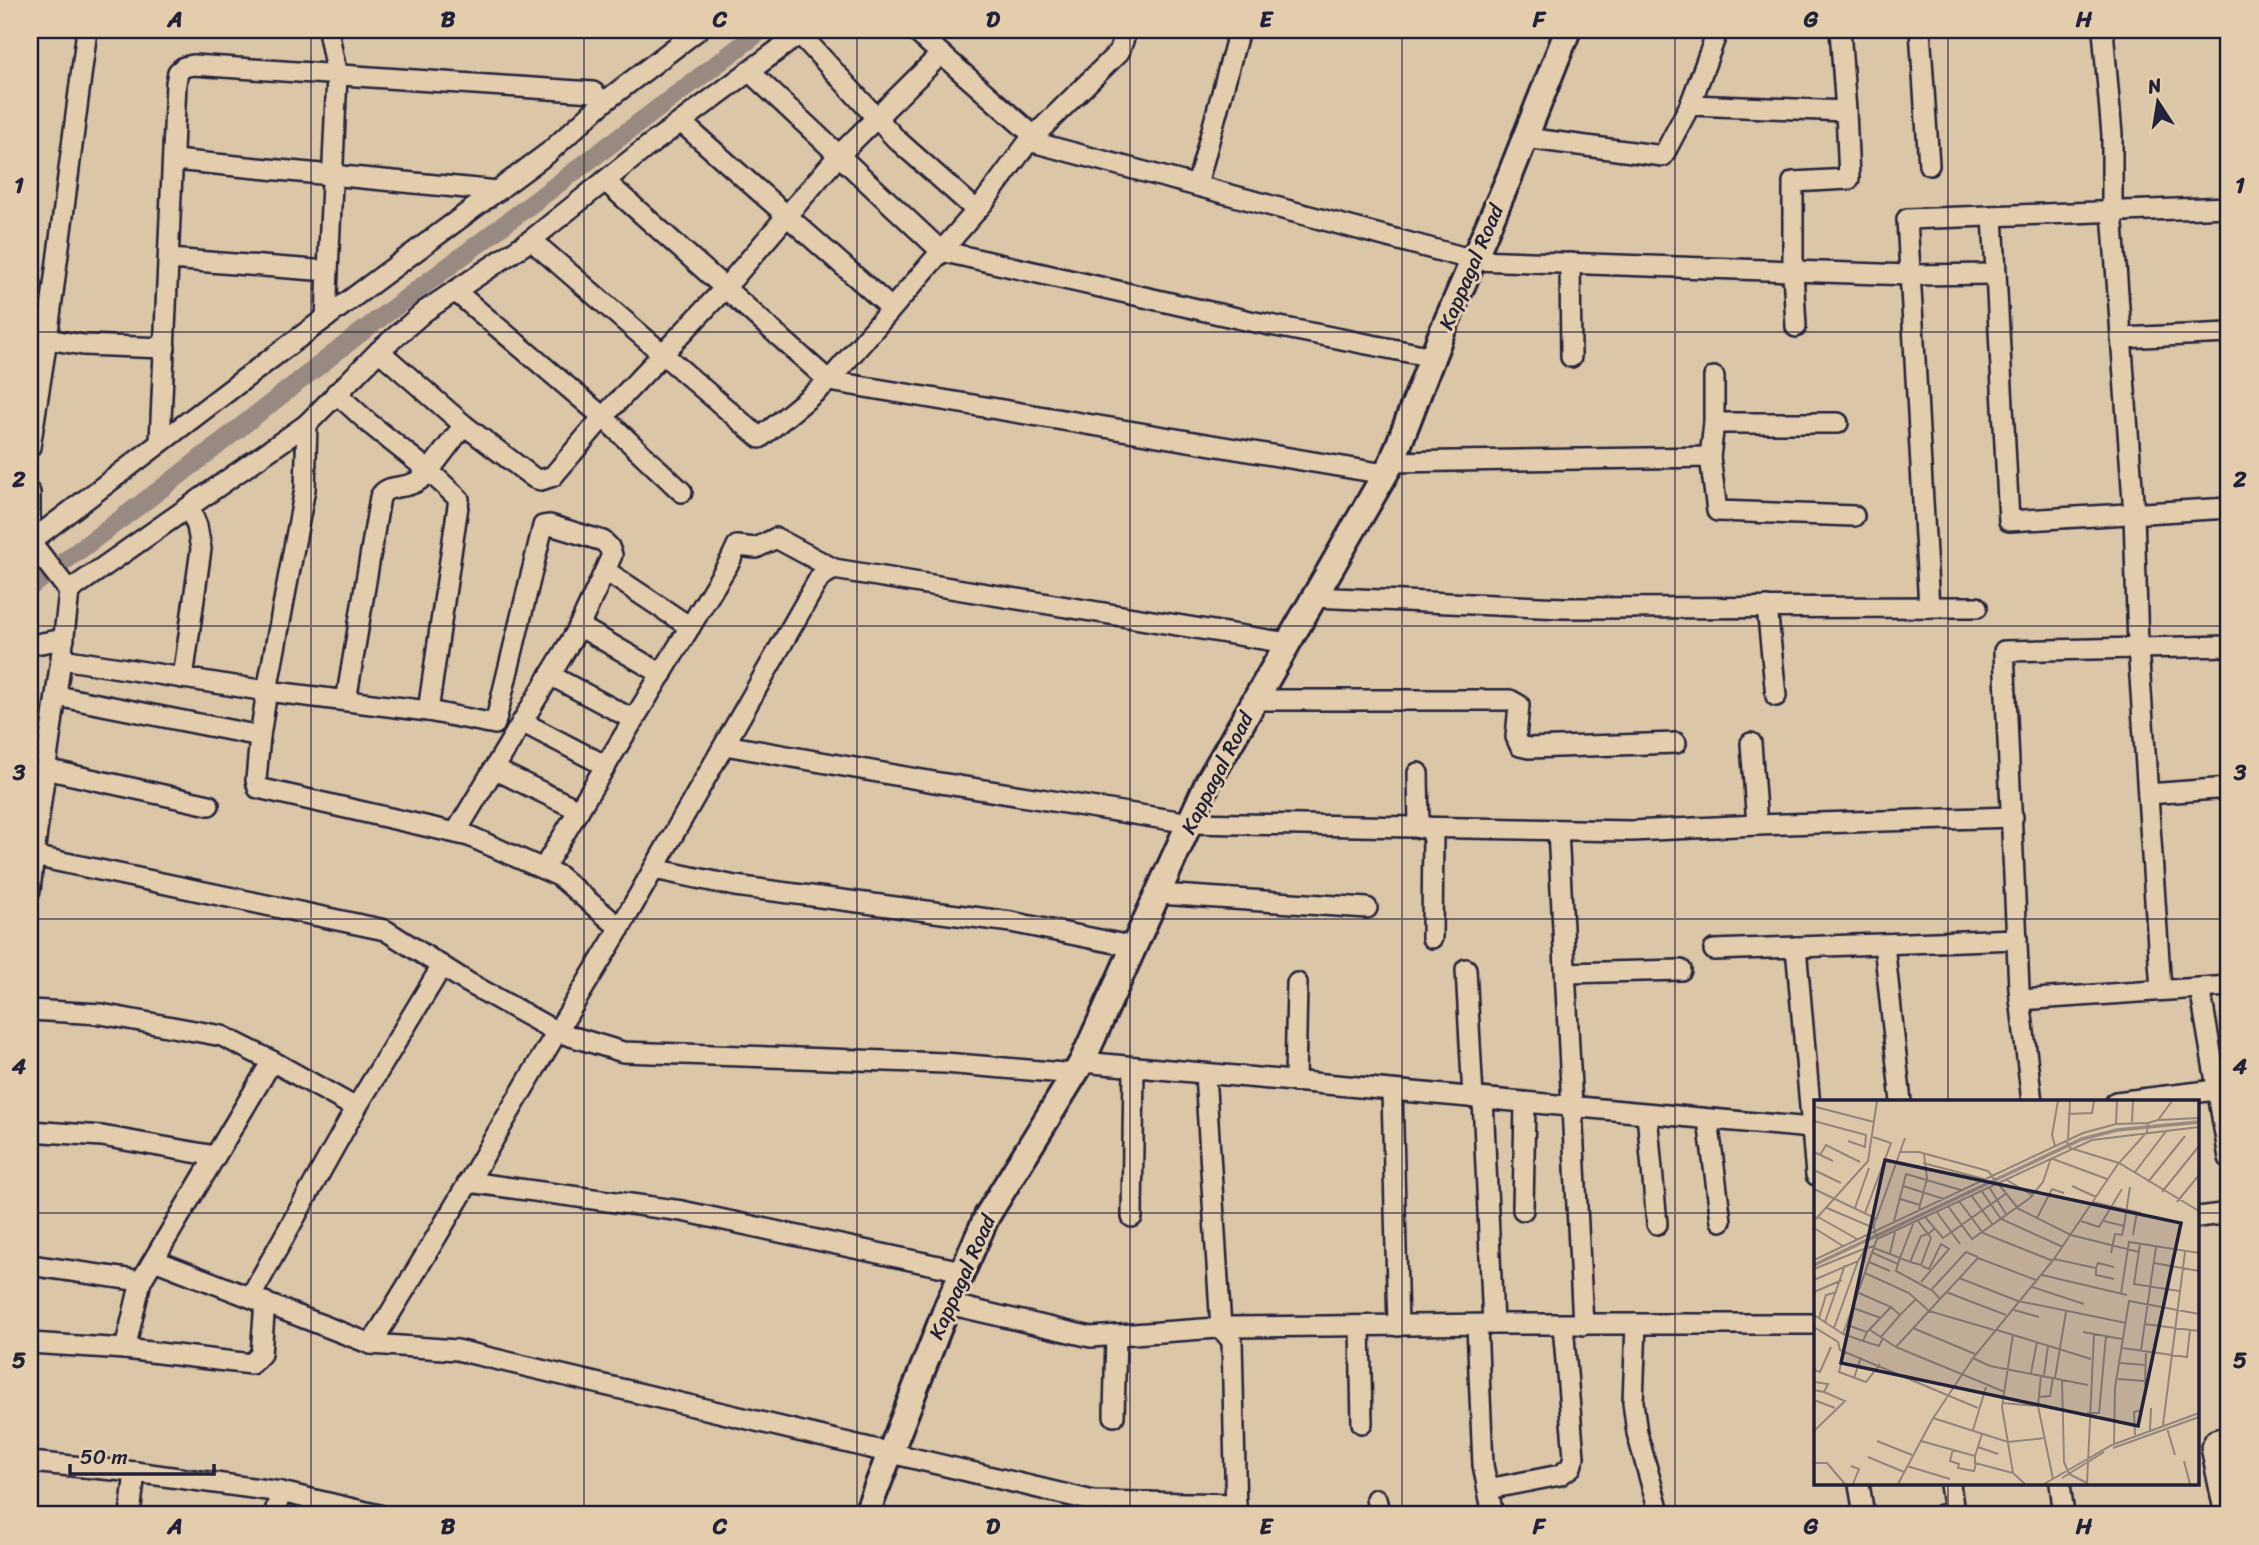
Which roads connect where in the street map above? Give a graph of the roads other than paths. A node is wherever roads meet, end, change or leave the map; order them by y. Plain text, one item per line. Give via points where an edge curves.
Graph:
1 (87, 30) edge
2 (328, 30) edge
3 (698, 30) edge
4 (914, 30) edge
5 (1126, 30) edge
6 (1239, 30) edge
7 (1568, 30) edge
8 (1718, 30) edge
9 (1840, 30) edge
10 (1920, 30) edge
11 (2103, 30) edge
12 (802, 32) edge
13 (941, 54) junction
14 (749, 71) junction
15 (337, 76) junction
16 (604, 102) junction
17 (1690, 105) junction
18 (1846, 111) junction
19 (876, 117) junction
20 (681, 122) junction
21 (1031, 138) junction
22 (1525, 138) junction
23 (839, 155) junction
24 (174, 160) junction
25 (1929, 165) dead end
26 (332, 175) junction
27 (605, 181) junction
28 (1197, 185) junction
29 (498, 191) junction
30 (2229, 207) edge
31 (976, 210) junction
32 (2112, 211) junction
33 (787, 216) junction
34 (1993, 216) junction
35 (531, 240) junction
36 (941, 251) junction
37 (169, 259) junction
38 (1474, 260) junction
39 (1570, 263) junction
40 (328, 271) junction
41 (1793, 271) junction
42 (1996, 274) junction
43 (1910, 275) junction
44 (725, 288) junction
45 (455, 291) junction
46 (891, 308) junction
47 (326, 318) junction
48 (1796, 327) dead end
49 (2229, 333) edge
50 (2121, 338) junction
51 (47, 339) junction
52 (165, 348) junction
53 (379, 351) junction
54 (663, 354) junction
55 (1433, 357) junction
56 (1572, 357) dead end
57 (1714, 377) dead end
58 (829, 380) junction
59 (336, 393) junction
60 (603, 417) junction
61 (1714, 422) junction
62 (1838, 423) dead end
63 (307, 424) junction
64 (464, 425) junction
65 (160, 442) junction
66 (30, 447) edge
67 (1710, 457) junction
68 (1389, 468) junction
69 (429, 471) junction
70 (682, 492) dead end
71 (30, 493) edge
72 (189, 507) junction
73 (2229, 508) edge
74 (2134, 514) junction
75 (1854, 516) dead end
76 (30, 541) edge
77 (834, 569) junction
78 (606, 571) junction
79 (69, 591) junction
80 (1313, 597) junction
81 (1768, 607) junction
82 (1929, 607) junction
83 (1977, 607) dead end
84 (579, 626) junction
85 (690, 627) junction
86 (64, 639) junction
87 (1286, 643) junction
88 (30, 646) edge
89 (2229, 646) edge
90 (2138, 647) junction
91 (62, 659) junction
92 (662, 674) junction
93 (550, 675) junction
94 (183, 678) junction
95 (267, 691) junction
96 (1776, 695) dead end
97 (57, 696) junction
98 (1254, 700) junction
99 (346, 701) junction
100 (428, 711) junction
101 (634, 720) junction
102 (495, 724) junction
103 (520, 727) junction
104 (260, 736) junction
105 (1676, 743) dead end
106 (1751, 743) dead end
107 (725, 745) junction
108 (606, 766) junction
109 (46, 769) junction
110 (494, 769) junction
111 (1419, 773) dead end
112 (2229, 788) edge
113 (2148, 794) junction
114 (209, 805) dead end
115 (579, 810) junction
116 (2013, 817) junction
117 (1190, 823) junction
118 (1757, 825) junction
119 (1426, 828) junction
120 (1558, 830) junction
121 (456, 832) junction
122 (33, 856) junction
123 (543, 869) junction
124 (654, 870) junction
125 (30, 891) edge
126 (1158, 894) junction
127 (1367, 908) dead end
128 (620, 928) junction
129 (1432, 938) dead end
130 (2017, 939) junction
131 (1884, 944) junction
132 (1135, 947) junction
133 (1796, 947) junction
134 (1714, 950) dead end
135 (442, 966) junction
136 (1466, 970) dead end
137 (1681, 970) dead end
138 (1566, 973) junction
139 (1297, 983) dead end
140 (2229, 986) edge
141 (2200, 988) junction
142 (2161, 990) junction
143 (2020, 1000) junction
144 (30, 1010) edge
145 (557, 1032) junction
146 (272, 1060) junction
147 (1134, 1067) junction
148 (1079, 1068) junction
149 (1205, 1074) junction
150 (1295, 1082) junction
151 (2217, 1090) junction
152 (1392, 1091) junction
153 (1478, 1099) junction
154 (1901, 1100) edge
155 (2032, 1100) edge
156 (2133, 1100) edge
157 (1525, 1103) junction
158 (356, 1108) junction
159 (1574, 1108) junction
160 (1647, 1114) junction
161 (1708, 1120) junction
162 (1811, 1128) junction
163 (30, 1131) edge
164 (215, 1156) junction
165 (1814, 1156) edge
166 (2229, 1158) edge
167 (468, 1182) junction
168 (1523, 1210) dead end
169 (2229, 1213) edge
170 (1132, 1217) dead end
171 (2200, 1217) edge
172 (1720, 1221) dead end
173 (1657, 1224) dead end
174 (154, 1260) junction
175 (30, 1265) edge
176 (962, 1271) junction
177 (141, 1281) junction
178 (258, 1299) junction
179 (948, 1304) junction
180 (1636, 1324) junction
181 (1814, 1324) edge
182 (1485, 1325) junction
183 (1563, 1325) junction
184 (1583, 1325) junction
185 (1360, 1326) junction
186 (1398, 1326) junction
187 (1221, 1328) junction
188 (1116, 1335) junction
189 (30, 1343) edge
190 (370, 1345) junction
191 (125, 1349) junction
192 (1114, 1416) dead end
193 (1362, 1423) dead end
194 (2229, 1436) edge
195 (891, 1451) junction
196 (30, 1462) edge
197 (135, 1472) junction
198 (1859, 1486) edge
199 (1950, 1486) edge
200 (2060, 1486) edge
201 (1488, 1489) junction
202 (281, 1492) junction
203 (1092, 1508) edge
204 (1236, 1510) edge
205 (130, 1515) edge
206 (274, 1515) edge
207 (379, 1515) edge
208 (866, 1515) edge
209 (1493, 1515) edge
210 (1660, 1515) edge
211 (1864, 1515) edge
212 (1941, 1515) edge
213 (2064, 1515) edge
214 (2225, 1515) edge

1 - 51 street
2 - 15 street
3 - 16 street
4 - 13 street
5 - 21 street via 1119,52
6 - 28 street
7 - 22 main road, Kappagal Road
8 - 17 street
9 - 18 street
10 - 25 street
11 - 32 street via 2112,135
12 - 14 street
12 - 19 street
13 - 19 street
13 - 21 street
14 - 20 street
14 - 23 street
15 - 16 street via 593,92
15 - 24 street via 184,67 176,83
15 - 26 street
16 - 29 street
17 - 18 street
17 - 22 street via 1663,156
18 - 41 street via 1849,179 1793,182
19 - 23 street
19 - 31 street
20 - 27 street
20 - 33 street
21 - 28 street
21 - 31 street
22 - 38 main road, Kappagal Road
23 - 33 street
23 - 36 street
24 - 26 street
24 - 37 street
26 - 29 street
26 - 40 street
27 - 35 street
27 - 44 street
28 - 38 street
29 - 47 street
30 - 32 street
31 - 36 street
32 - 34 street
32 - 50 street
33 - 44 street
33 - 46 street
34 - 42 street
34 - 43 street via 1907,219
35 - 45 street
35 - 54 street
36 - 46 street
36 - 55 street
37 - 40 street
37 - 52 street
38 - 39 street
38 - 55 main road, Kappagal Road
39 - 41 street
39 - 56 street
40 - 47 street
41 - 43 street
41 - 48 street
42 - 43 street
42 - 74 street via 2009,521
43 - 82 street
44 - 54 street
44 - 58 street
45 - 53 street
45 - 60 street
46 - 58 street
47 - 65 street
49 - 50 street
50 - 74 street
51 - 52 street
51 - 66 street
52 - 65 street
53 - 59 street
53 - 64 street
54 - 58 street via 760,438
54 - 60 street
55 - 68 main road, Kappagal Road
57 - 61 street
58 - 68 street
59 - 63 street
59 - 69 street
60 - 64 street via 554,476 541,480
60 - 70 street
61 - 62 street
61 - 67 street
63 - 72 street
63 - 95 street via 305,489
64 - 69 street
65 - 76 street
67 - 68 street
67 - 75 street via 1717,511
68 - 80 main road, Kappagal Road
69 - 99 street via 415,485 388,489 380,497
69 - 100 street via 459,499 459,512
71 - 76 street
72 - 79 street
72 - 94 street via 201,549
73 - 74 street
74 - 90 street
76 - 79 street
77 - 85 street via 776,538 756,548 737,545
77 - 87 street
77 - 107 street via 820,578
78 - 84 street
78 - 85 street
78 - 102 street via 612,555 603,541 543,526
79 - 86 street
80 - 81 street via 1564,608
80 - 87 main road, Kappagal Road
81 - 82 street
81 - 96 street
82 - 83 street
84 - 92 street
84 - 93 street
85 - 92 street
86 - 88 street
86 - 91 street
87 - 98 main road, Kappagal Road
89 - 90 street
90 - 113 street
90 - 116 street via 2004,651
91 - 94 street
91 - 97 street
92 - 101 street
93 - 101 street
93 - 103 street
94 - 95 street
95 - 99 street
95 - 104 street
97 - 104 street
97 - 109 street
98 - 105 street via 1510,700 1519,705 1516,737 1520,746
98 - 117 main road, Kappagal Road
99 - 100 street
100 - 102 street
101 - 108 street
102 - 103 street
103 - 108 street
103 - 110 street
104 - 121 street via 258,788
106 - 118 street
107 - 117 street
107 - 124 street
108 - 115 street
109 - 114 street
109 - 122 street
110 - 115 street
110 - 121 street
111 - 119 street
112 - 113 street
113 - 142 street
115 - 123 street
116 - 118 street
116 - 130 street
117 - 119 street
117 - 126 main road, Kappagal Road
118 - 120 street
119 - 120 street
119 - 129 street
120 - 138 street
121 - 123 street
122 - 125 street
122 - 135 street via 385,930
123 - 128 street via 559,876
124 - 128 street
124 - 132 street via 735,886 1011,922
126 - 127 street
126 - 132 main road, Kappagal Road
128 - 145 street
130 - 131 street
130 - 143 street
131 - 133 street
131 - 154 street
132 - 148 main road, Kappagal Road
133 - 134 street
133 - 162 street
135 - 145 street
135 - 158 street
136 - 153 street
137 - 138 street
138 - 159 street
139 - 150 street
140 - 141 street
141 - 142 street
141 - 151 street
142 - 143 street
143 - 155 street
144 - 146 street via 102,1014 222,1037
145 - 148 street via 622,1052
145 - 167 street
146 - 158 street
146 - 164 street
147 - 148 street
147 - 149 street
147 - 170 street
148 - 176 main road, Kappagal Road via 987,1216
149 - 150 street
149 - 187 street
150 - 152 street
151 - 156 street
151 - 166 street
152 - 153 street
152 - 186 street
153 - 157 street
153 - 182 street
157 - 159 street
157 - 168 street
158 - 178 street
159 - 160 street
159 - 184 street
160 - 161 street
160 - 173 street
161 - 162 street
161 - 172 street
162 - 165 street
163 - 164 street via 102,1136
164 - 174 street
167 - 176 street via 681,1210
167 - 190 street
169 - 171 street
174 - 177 street
174 - 178 street
175 - 177 street
176 - 179 main road, Kappagal Road
177 - 191 street
178 - 190 street
178 - 191 street via 261,1354 251,1364
179 - 188 street via 1091,1337
179 - 195 main road, Kappagal Road
180 - 181 street
180 - 184 street
180 - 210 street via 1633,1402
182 - 183 street
182 - 186 street
182 - 201 street via 1483,1465
183 - 184 street
183 - 201 street via 1574,1457 1571,1467 1560,1475
185 - 186 street
185 - 187 street
185 - 193 street
187 - 188 street
187 - 204 street via 1232,1340
188 - 192 street
189 - 191 street
190 - 195 street via 457,1350
194 - 214 street via 2215,1440 2211,1447
195 - 203 street
195 - 208 main road, Kappagal Road
196 - 197 street
197 - 202 street
197 - 205 street
198 - 211 street
199 - 212 street via 1954,1513
200 - 213 street
201 - 209 street
202 - 206 street
202 - 207 street
203 - 204 street

